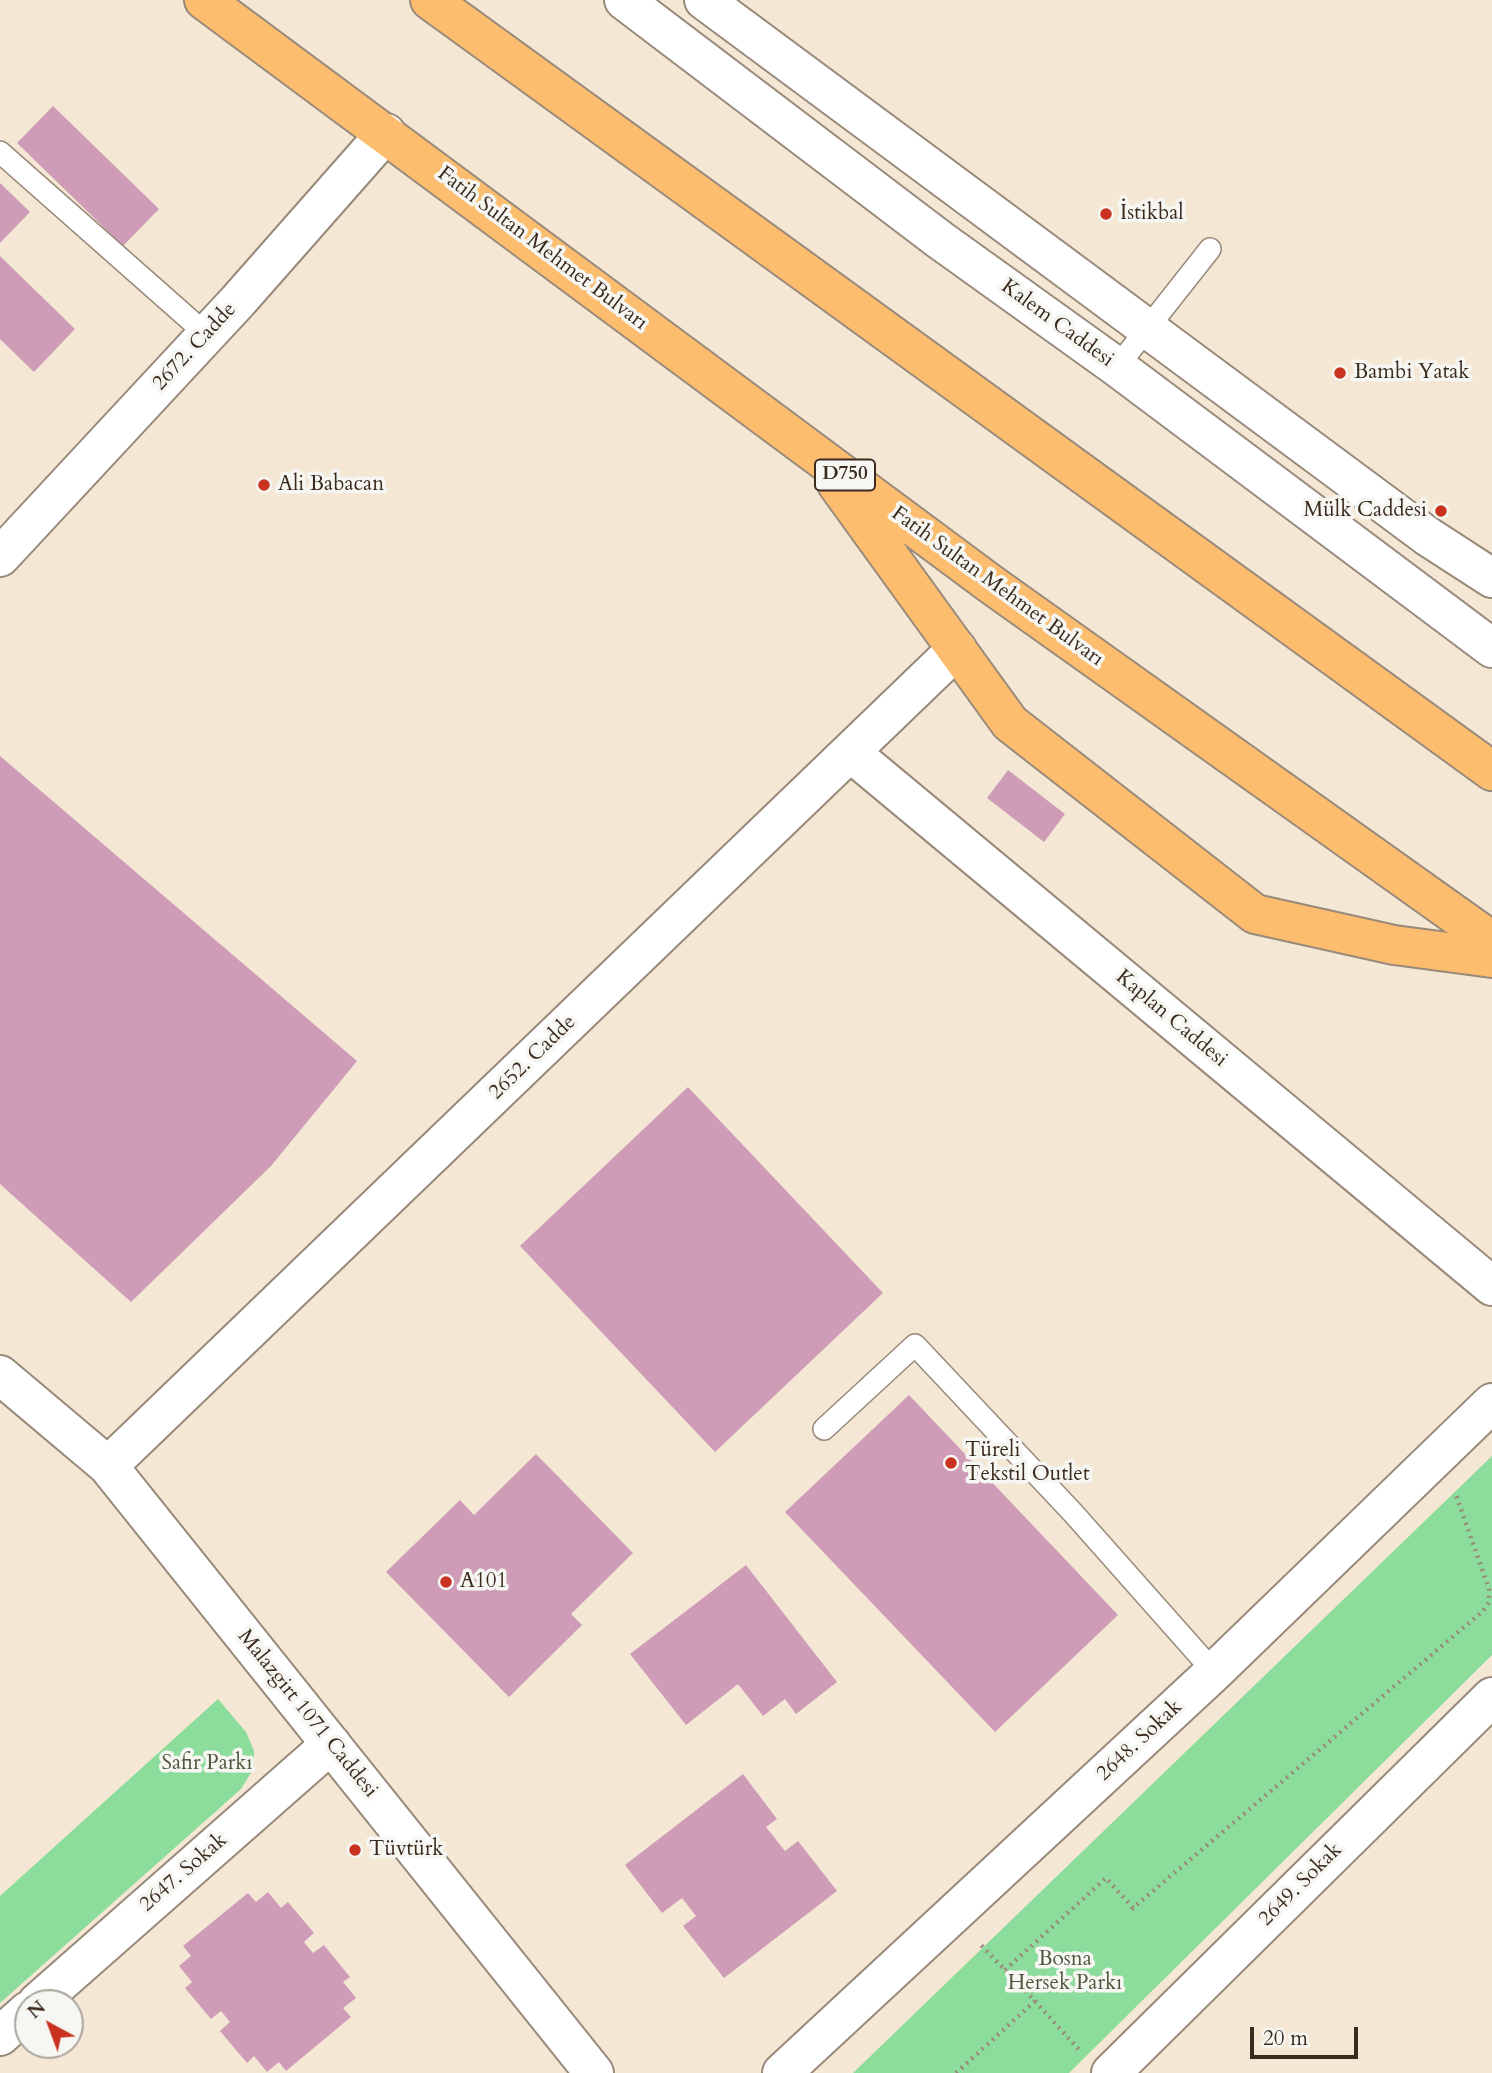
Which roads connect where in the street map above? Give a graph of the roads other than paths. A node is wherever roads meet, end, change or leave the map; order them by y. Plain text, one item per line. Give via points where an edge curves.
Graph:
1 (204, 0) edge
2 (430, 0) edge
3 (624, 0) edge
4 (704, 0) edge
5 (386, 133) junction
6 (0, 152) edge
7 (1210, 249) dead end
8 (1147, 330) junction
9 (206, 334) junction
10 (1117, 366) junction
11 (816, 454) junction
12 (0, 557) edge
13 (1492, 578) edge
14 (1492, 648) edge
15 (957, 649) junction
16 (850, 752) junction
17 (1492, 771) edge
18 (1492, 941) edge
19 (1492, 958) edge
20 (1492, 1286) edge
21 (0, 1375) edge
22 (1492, 1403) edge
23 (824, 1429) dead end
24 (108, 1466) junction
25 (1214, 1672) junction
26 (1492, 1697) edge
27 (331, 1744) junction
28 (53, 1989) edge
29 (14, 2024) edge
30 (0, 2036) edge
31 (1101, 2068) edge
32 (594, 2073) edge
33 (782, 2073) edge

1 - 5 highway, Fatih Sultan Mehmet Bulvarı / D750
2 - 17 highway
3 - 10 street, Kalem Caddesi via 940,240
4 - 8 street
5 - 9 street, 2672. Cadde
5 - 11 highway, Fatih Sultan Mehmet Bulvarı / D750
6 - 9 lane
7 - 8 lane
8 - 10 lane
8 - 13 street via 1427,536
9 - 12 street, 2672. Cadde
10 - 14 street, Kalem Caddesi
11 - 15 highway
11 - 18 highway, Fatih Sultan Mehmet Bulvarı / D750 via 1284,796
15 - 16 street, 2652. Cadde
15 - 19 highway via 1010,723 1255,914 1394,945
16 - 20 street, Kaplan Caddesi
16 - 24 street, 2652. Cadde
21 - 24 street, Malazgirt 1071 Caddesi
22 - 25 street, 2648. Sokak
23 - 25 lane via 915,1345
24 - 27 street, Malazgirt 1071 Caddesi
25 - 33 street, 2648. Sokak
26 - 31 street, 2649. Sokak
27 - 28 street, 2647. Sokak
27 - 32 street, Malazgirt 1071 Caddesi
29 - 30 street

